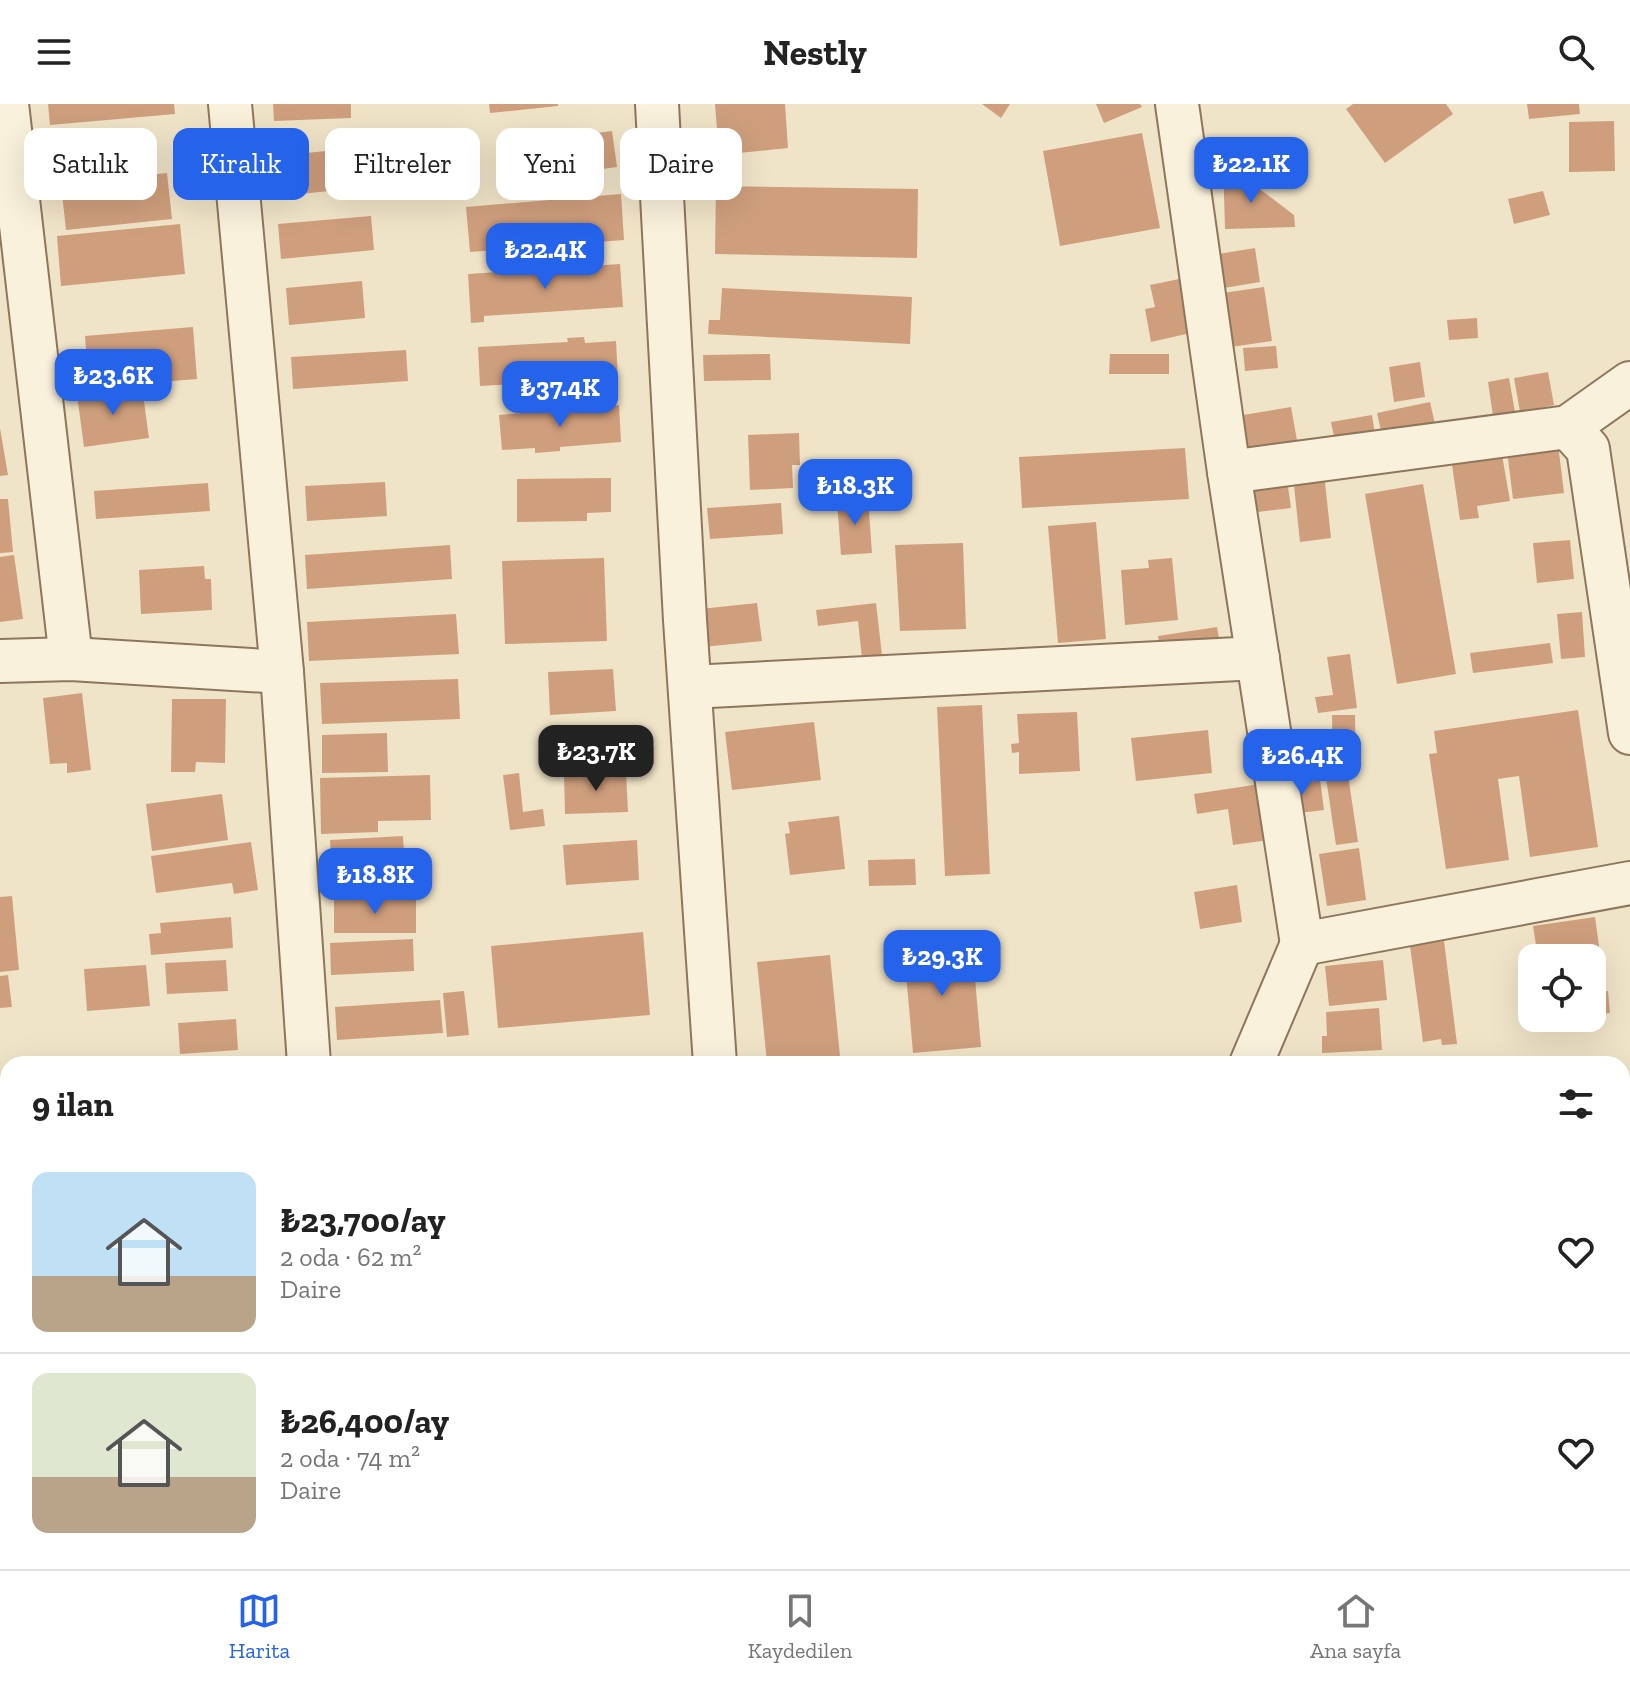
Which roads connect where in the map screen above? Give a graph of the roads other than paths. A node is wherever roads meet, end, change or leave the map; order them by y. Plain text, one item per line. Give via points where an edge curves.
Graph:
1 (7, 104) edge
2 (230, 104) edge
3 (657, 104) edge
4 (1177, 104) edge
5 (1630, 383) edge
6 (1568, 427) junction
7 (1229, 472) junction
8 (1258, 658) junction
9 (71, 659) junction
10 (0, 661) edge
11 (282, 672) junction
12 (690, 687) junction
13 (1630, 733) edge
14 (1630, 883) edge
15 (1302, 944) junction
16 (308, 1056) edge
17 (714, 1056) edge
18 (1254, 1056) edge

1 - 9 street
2 - 11 street
3 - 12 street
4 - 7 street
5 - 6 street
6 - 7 street
6 - 13 street via 1588,449
7 - 8 street
8 - 12 street
8 - 15 street
9 - 10 street
9 - 11 street
11 - 16 street
12 - 17 street
14 - 15 street
15 - 18 street

